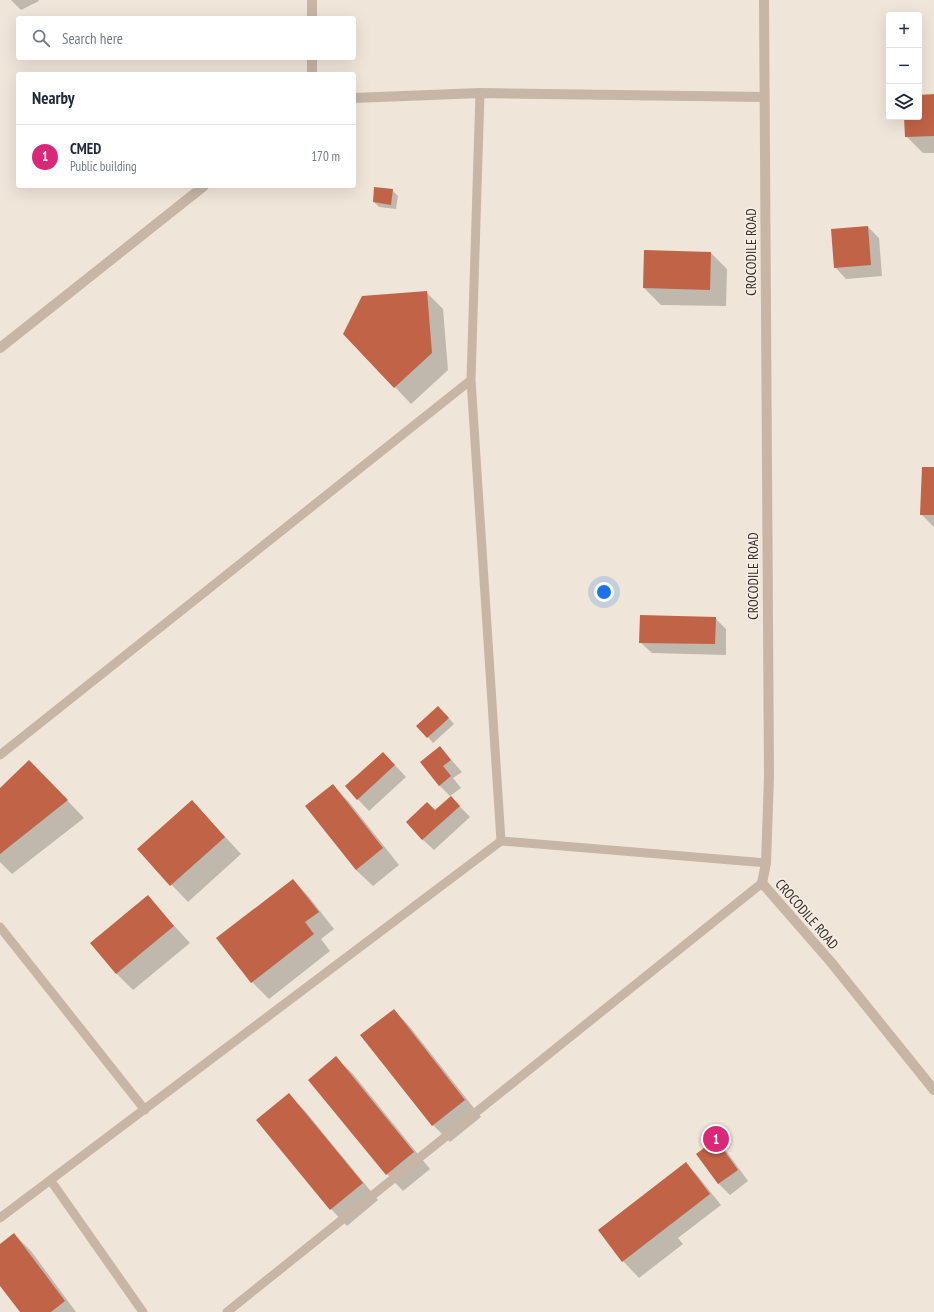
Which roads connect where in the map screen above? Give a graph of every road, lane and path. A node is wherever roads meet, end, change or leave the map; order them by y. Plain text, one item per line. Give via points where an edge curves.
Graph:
1 (312, 0) edge
2 (764, 0) edge
3 (312, 16) edge
4 (312, 60) edge
5 (312, 72) edge
6 (480, 93) junction
7 (764, 97) junction
8 (356, 98) edge
9 (201, 188) edge
10 (0, 348) edge
11 (471, 380) junction
12 (0, 755) edge
13 (501, 841) junction
14 (766, 863) junction
15 (762, 883) junction
16 (0, 927) edge
17 (934, 1090) edge
18 (145, 1110) junction
19 (51, 1181) junction
20 (0, 1218) edge
21 (143, 1312) edge
22 (227, 1312) edge

1 - 3 street
2 - 7 street, CROCODILE ROAD
4 - 5 street
6 - 7 street
6 - 8 street
6 - 11 lane
7 - 14 street, CROCODILE ROAD via 769,768
9 - 10 street
11 - 12 lane
11 - 13 lane
13 - 14 lane
13 - 18 lane
14 - 15 street, CROCODILE ROAD
15 - 17 street, CROCODILE ROAD via 830,961
15 - 22 lane
16 - 18 lane
18 - 19 lane
19 - 20 lane
19 - 21 lane

